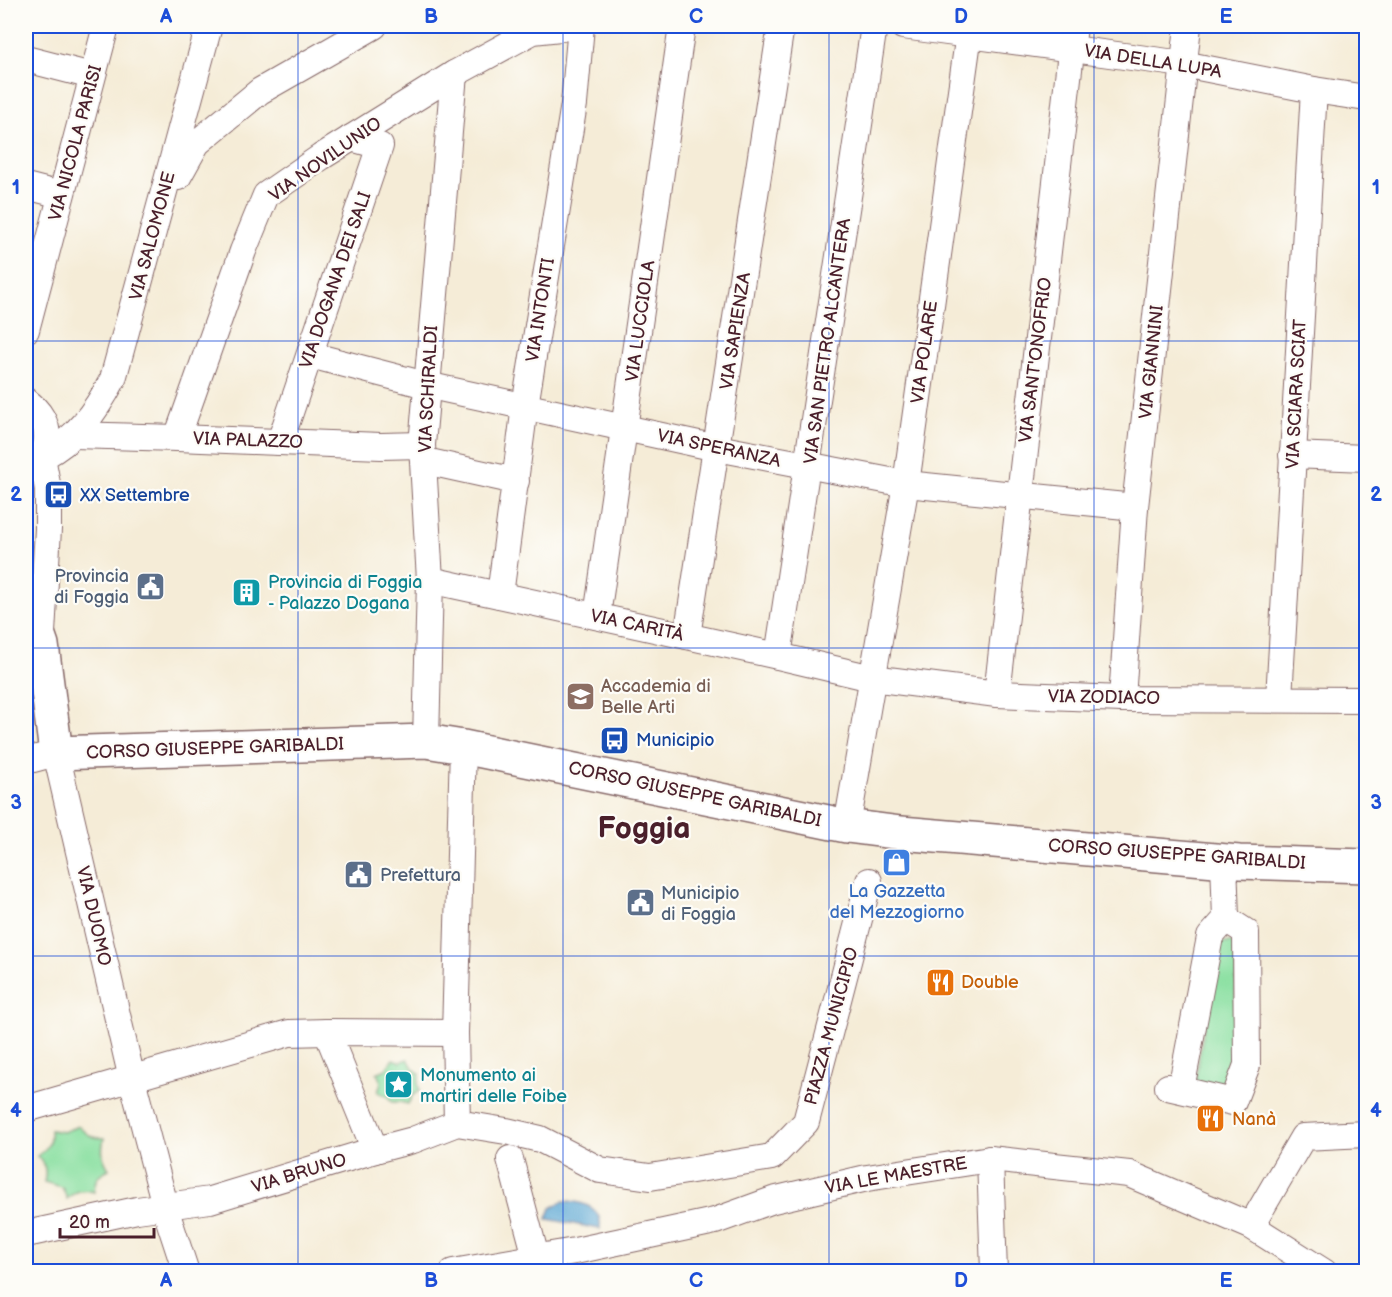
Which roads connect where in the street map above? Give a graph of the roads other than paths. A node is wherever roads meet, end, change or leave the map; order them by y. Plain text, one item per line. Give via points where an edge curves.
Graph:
1 (106, 26) edge
2 (209, 26) edge
3 (374, 26) edge
4 (580, 26) edge
5 (682, 26) edge
6 (781, 26) edge
7 (874, 26) edge
8 (903, 26) edge
9 (1188, 26) edge
10 (969, 30) edge
11 (1073, 37) edge
12 (26, 59) edge
13 (1184, 64) junction
14 (454, 74) junction
15 (92, 76) junction
16 (1314, 90) junction
17 (1366, 98) edge
18 (351, 138) junction
19 (26, 186) edge
20 (61, 195) junction
21 (160, 209) junction
22 (26, 330) edge
23 (310, 355) junction
24 (426, 385) junction
25 (26, 401) edge
26 (525, 406) junction
27 (625, 428) junction
28 (74, 435) junction
29 (177, 438) junction
30 (280, 442) junction
31 (717, 448) junction
32 (423, 453) junction
33 (1292, 455) junction
34 (1366, 458) edge
35 (34, 464) edge
36 (809, 466) junction
37 (516, 481) junction
38 (906, 484) junction
39 (1018, 496) junction
40 (1135, 507) junction
41 (430, 580) junction
42 (500, 595) junction
43 (26, 599) edge
44 (597, 616) junction
45 (687, 636) junction
46 (42, 645) junction
47 (778, 656) junction
48 (843, 672) joint
49 (872, 678) junction
50 (997, 694) junction
51 (1279, 698) junction
52 (1122, 699) junction
53 (1366, 699) edge
54 (426, 741) junction
55 (463, 747) junction
56 (41, 757) edge
57 (847, 826) junction
58 (1224, 861) junction
59 (1366, 866) edge
60 (869, 881) dead end
61 (1236, 926) junction
62 (327, 1032) junction
63 (454, 1033) junction
64 (132, 1079) junction
65 (26, 1109) edge
66 (457, 1124) junction
67 (1366, 1134) edge
68 (375, 1150) junction
69 (510, 1159) dead end
70 (990, 1159) junction
71 (166, 1207) junction
72 (1251, 1226) junction
73 (36, 1232) edge
74 (536, 1257) junction
75 (186, 1272) edge
76 (453, 1272) edge
77 (994, 1272) edge
78 (1324, 1272) edge

1 - 15 street, VIA NICOLA PARISI
2 - 21 street, VIA SALOMONE
3 - 21 street via 260,91 197,143
4 - 14 street, VIA NOVILUNIO via 533,31
4 - 26 street, VIA INTONTI via 574,104
5 - 27 street, VIA LUCCIOLA
6 - 31 street, VIA SAPIENZA
7 - 36 street, VIA SAN PIETRO ALCANTERA
8 - 10 street, VIA DELLA LUPA
9 - 13 street, VIA GIANNINI
10 - 11 street, VIA DELLA LUPA
10 - 38 street, VIA POLARE
11 - 13 street, VIA DELLA LUPA
11 - 39 street, VIA SANT'ONOFRIO
12 - 15 street
13 - 16 street, VIA DELLA LUPA
13 - 40 street, VIA GIANNINI
14 - 18 street, VIA NOVILUNIO
14 - 24 street, VIA SCHIRALDI
15 - 20 street, VIA NICOLA PARISI
16 - 17 street, VIA DELLA LUPA
16 - 33 street, VIA SCIARA SCIAT
18 - 23 street, VIA DOGANA DEI SALI via 380,146
18 - 29 street, VIA NOVILUNIO via 266,195
19 - 20 street
20 - 22 street, VIA NICOLA PARISI
21 - 28 street, VIA SALOMONE via 113,378 98,408
23 - 24 street, VIA SPERANZA
23 - 30 street, VIA DOGANA DEI SALI
24 - 26 street, VIA SPERANZA
24 - 32 street, VIA SCHIRALDI
25 - 35 street via 37,409 46,426 46,445
26 - 27 street, VIA SPERANZA
26 - 37 street, VIA INTONTI
27 - 31 street, VIA SPERANZA
27 - 44 street, VIA LUCCIOLA
28 - 29 street, VIA PALAZZO
28 - 35 street, VIA SALOMONE
29 - 30 street, VIA PALAZZO
30 - 32 street, VIA PALAZZO via 381,446
31 - 36 street, VIA SPERANZA
31 - 45 street, VIA SAPIENZA
32 - 37 street, VIA PALAZZO
32 - 41 street, VIA SCHIRALDI
33 - 34 street
33 - 51 street, VIA SCIARA SCIAT
35 - 46 street via 48,489
36 - 38 street, VIA SPERANZA
36 - 47 street, VIA SAN PIETRO ALCANTERA
37 - 42 street, VIA INTONTI
38 - 39 street, VIA SPERANZA
38 - 49 street, VIA POLARE
39 - 40 street, VIA SPERANZA
39 - 50 street, VIA SANT'ONOFRIO
40 - 52 street, VIA GIANNINI
41 - 42 street, VIA CARITÀ
41 - 54 street, VIA SCHIRALDI
42 - 44 street, VIA CARITÀ
43 - 46 street
44 - 45 street, VIA CARITÀ
45 - 47 street, VIA CARITÀ
46 - 56 street
47 - 48 street, VIA CARITÀ
48 - 49 street, VIA ZODIACO
49 - 50 street, VIA ZODIACO
49 - 57 street, VIA POLARE
50 - 52 street, VIA ZODIACO
51 - 52 street, VIA ZODIACO
51 - 53 street, VIA ZODIACO
54 - 55 street, CORSO GIUSEPPE GARIBALDI
54 - 56 street, CORSO GIUSEPPE GARIBALDI
55 - 57 street, CORSO GIUSEPPE GARIBALDI
55 - 63 street
56 - 64 street, VIA DUOMO
57 - 58 street, CORSO GIUSEPPE GARIBALDI
58 - 59 street, CORSO GIUSEPPE GARIBALDI
58 - 61 street
60 - 66 street, PIAZZA MUNICIPIO via 806,1122 772,1157 650,1177 600,1170 540,1139
61 - 61 street via 1210,937 1174,1088 1233,1102 1247,1065
62 - 63 street
62 - 64 street via 289,1033
62 - 68 street
63 - 66 street
64 - 65 street
64 - 71 street, VIA DUOMO
66 - 68 street, VIA BRUNO
67 - 72 street via 1303,1137
68 - 71 street, VIA BRUNO via 210,1200
69 - 74 street
70 - 72 street, VIA LE MAESTRE via 1129,1174
70 - 74 street, VIA LE MAESTRE via 867,1178 774,1200 715,1221
70 - 77 street
71 - 73 street, VIA BRUNO
71 - 75 street
72 - 78 street, VIA LE MAESTRE
74 - 76 street, VIA LE MAESTRE

